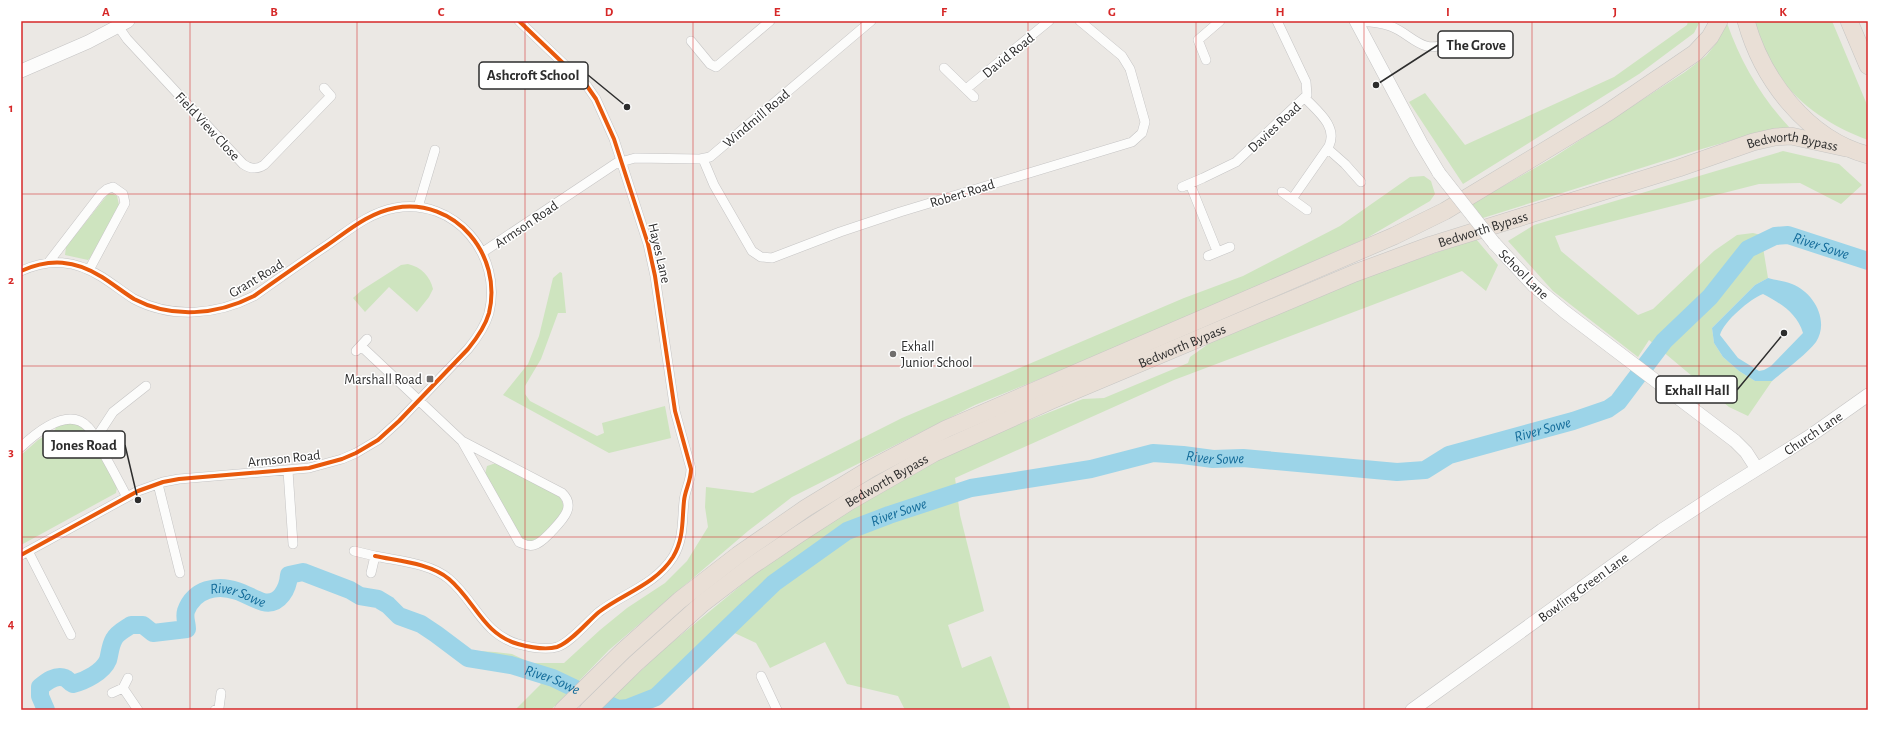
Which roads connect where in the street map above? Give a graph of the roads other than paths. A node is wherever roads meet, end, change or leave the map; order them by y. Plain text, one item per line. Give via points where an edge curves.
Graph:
1 (519, 21) edge
2 (770, 21) edge
3 (871, 21) edge
4 (1049, 21) edge
5 (1080, 21) edge
6 (1220, 21) edge
7 (1277, 21) edge
8 (1356, 21) edge
9 (1719, 21) edge
10 (1746, 21) edge
11 (1849, 21) edge
12 (123, 24) edge
13 (691, 41) dead end
14 (1448, 42) dead end
15 (1206, 60) dead end
16 (1868, 66) edge
17 (944, 68) dead end
18 (21, 71) edge
19 (324, 88) dead end
20 (966, 89) junction
21 (974, 97) dead end
22 (1305, 98) junction
23 (1328, 149) junction
24 (435, 150) dead end
25 (1856, 152) edge
26 (703, 159) junction
27 (621, 161) junction
28 (1868, 168) edge
29 (1361, 182) dead end
30 (1282, 192) dead end
31 (1292, 198) junction
32 (418, 207) junction
33 (1307, 210) dead end
34 (1230, 246) dead end
35 (1217, 251) junction
36 (483, 252) junction
37 (1208, 256) dead end
38 (48, 263) junction
39 (89, 270) junction
40 (21, 271) edge
41 (361, 345) dead end
42 (146, 386) dead end
43 (1868, 395) edge
44 (419, 400) junction
45 (96, 438) junction
46 (462, 442) junction
47 (21, 447) edge
48 (1757, 469) junction
49 (288, 471) junction
50 (158, 484) junction
51 (127, 497) junction
52 (293, 544) dead end
53 (354, 551) dead end
54 (25, 553) edge
55 (375, 556) junction
56 (180, 573) dead end
57 (371, 573) dead end
58 (71, 635) dead end
59 (761, 676) dead end
60 (128, 678) dead end
61 (123, 688) junction
62 (112, 693) dead end
63 (222, 693) dead end
64 (220, 709) edge
65 (138, 710) edge
66 (563, 710) edge
67 (588, 710) edge
68 (777, 710) edge
69 (1412, 710) edge

1 - 27 street, Hayes Lane via 587,86 596,99
2 - 13 street via 716,67 710,64
3 - 26 street, Windmill Road via 714,154
4 - 20 street, David Road
5 - 26 street, Robert Road via 1122,56 1130,69 1145,122 1142,133 1132,142 900,212 772,258 761,257 752,251 714,184
6 - 15 street via 1198,40
7 - 22 street, Davies Road via 1306,82 1308,91
8 - 14 street via 1374,21 1391,26 1426,46 1439,47
8 - 48 street, School Lane, bridge via 1439,173 1494,243 1534,286 1735,442 1746,452
9 - 66 highway, Bedworth Bypass via 1695,53 1607,113 1445,211 1394,236 946,429 870,468 738,555 680,600
10 - 25 highway via 1762,62 1794,109 1815,127
11 - 16 highway
12 - 18 street
12 - 19 street, Field View Close via 127,38 243,164 251,168 256,169 264,165 332,96
17 - 20 street
20 - 21 street
22 - 23 street via 1330,126 1332,136
22 - 35 street, Davies Road via 1236,162 1186,185
23 - 29 street
23 - 31 street
24 - 32 street
25 - 28 highway
25 - 67 highway, Bedworth Bypass via 1791,136 1753,142 1680,168 1410,252 1050,401 934,453 850,501 750,567 704,603 636,663
26 - 27 street via 640,157
27 - 36 street, Armson Road
27 - 55 street, Hayes Lane via 648,244 675,411 691,469 684,501 680,544 673,556 663,570 639,588 613,602 558,647 538,648 518,644 499,636 489,628 468,599 449,579 420,566
30 - 31 street
31 - 33 street
32 - 36 street, Grant Road via 438,213 457,223 472,236
32 - 39 street, Grant Road via 394,208 371,216 254,296 218,309 189,313 156,307 135,299
34 - 35 street
35 - 37 street
36 - 44 street, Armson Road via 492,285 489,313 484,327 468,349
38 - 39 street, Grant Road via 73,264
38 - 39 street via 101,194 113,187 123,194 125,203
38 - 40 street, Grant Road via 34,265
41 - 44 street
42 - 45 street via 113,412
43 - 48 street, Church Lane
44 - 46 street
44 - 49 street, Armson Road via 388,431 356,453 327,464
45 - 47 street via 82,422 64,419 46,428
45 - 51 street
46 - 46 street via 519,542 528,546 537,544 564,518 568,503 562,493
48 - 69 street, Bowling Green Lane via 1662,530
49 - 50 street, Armson Road via 179,479
49 - 52 street
50 - 51 street, Armson Road
50 - 56 street
51 - 54 street, Armson Road
53 - 55 street, Hayes Lane
54 - 58 street
55 - 57 street
59 - 68 street
60 - 61 street
61 - 62 street
61 - 65 street
63 - 64 street

